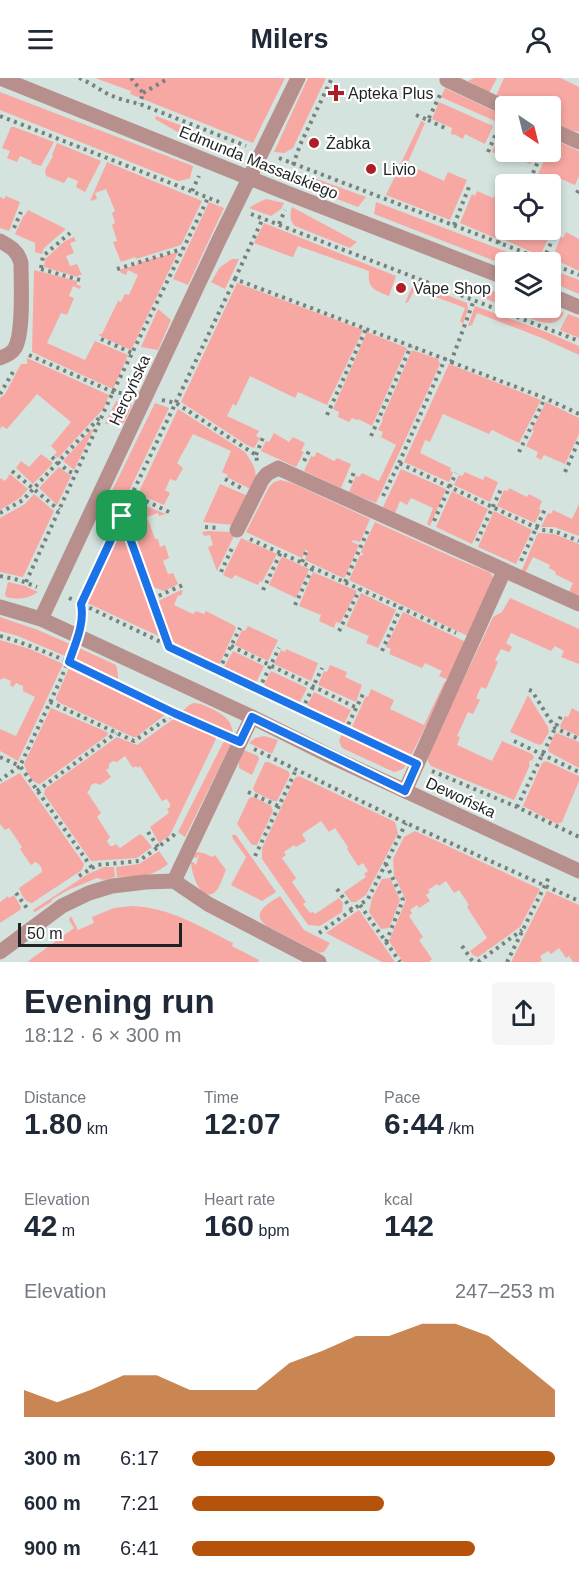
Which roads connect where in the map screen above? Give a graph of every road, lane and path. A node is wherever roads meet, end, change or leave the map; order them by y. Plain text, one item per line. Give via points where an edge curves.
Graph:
1 (0, 78) edge
2 (79, 78) edge
3 (131, 78) edge
4 (169, 78) edge
5 (298, 78) edge
6 (332, 78) edge
7 (447, 80) dead end
8 (143, 93) junction
9 (140, 104) junction
10 (435, 104) dead end
11 (495, 106) edge
12 (416, 115) dead end
13 (0, 116) edge
14 (428, 120) junction
15 (447, 129) dead end
16 (217, 134) junction
17 (561, 134) edge
18 (495, 136) edge
19 (213, 141) dead end
20 (579, 142) edge
21 (250, 147) dead end
22 (488, 152) dead end
23 (274, 156) dead end
24 (538, 162) edge
25 (293, 165) junction
26 (303, 168) junction
27 (201, 170) dead end
28 (533, 173) dead end
29 (300, 176) dead end
30 (250, 178) junction
31 (469, 187) dead end
32 (192, 191) junction
33 (208, 198) junction
34 (225, 204) dead end
35 (288, 204) dead end
36 (245, 212) dead end
37 (263, 218) junction
38 (279, 224) junction
39 (454, 225) junction
40 (70, 233) dead end
41 (499, 240) edge
42 (0, 242) edge
43 (498, 243) junction
44 (183, 249) junction
45 (522, 252) edge
46 (43, 256) dead end
47 (117, 268) dead end
48 (561, 268) edge
49 (41, 269) dead end
50 (495, 274) edge
51 (579, 275) edge
52 (235, 279) junction
53 (80, 280) dead end
54 (474, 300) junction
55 (561, 300) edge
56 (579, 307) edge
57 (366, 329) junction
58 (100, 339) dead end
59 (579, 341) edge
60 (411, 346) junction
61 (132, 353) junction
62 (0, 358) edge
63 (445, 359) junction
64 (451, 362) junction
65 (545, 398) junction
66 (104, 413) junction
67 (579, 414) edge
68 (327, 415) dead end
69 (264, 435) dead end
70 (371, 436) dead end
71 (579, 440) edge
72 (519, 452) dead end
73 (256, 455) dead end
74 (52, 457) dead end
75 (58, 462) junction
76 (399, 463) junction
77 (12, 471) dead end
78 (565, 472) dead end
79 (456, 473) dead end
80 (75, 474) junction
81 (449, 487) junction
82 (502, 487) dead end
83 (33, 489) junction
84 (132, 494) junction
85 (492, 507) junction
86 (546, 507) dead end
87 (59, 510) junction
88 (169, 512) dead end
89 (0, 513) edge
90 (376, 513) junction
91 (122, 516) junction
92 (433, 523) dead end
93 (537, 528) junction
94 (368, 532) dead end
95 (240, 537) junction
96 (579, 541) edge
97 (307, 550) dead end
98 (281, 552) junction
99 (470, 555) junction
100 (302, 562) junction
101 (314, 567) junction
102 (221, 572) dead end
103 (509, 574) junction
104 (0, 576) edge
105 (26, 582) junction
106 (345, 582) junction
107 (185, 584) dead end
108 (360, 589) junction
109 (263, 590) dead end
110 (53, 592) junction
111 (152, 599) junction
112 (81, 604) junction
113 (579, 604) edge
114 (296, 605) dead end
115 (0, 607) edge
116 (401, 608) junction
117 (41, 619) junction
118 (240, 628) dead end
119 (339, 631) dead end
120 (0, 636) edge
121 (78, 636) junction
122 (473, 641) junction
123 (231, 646) junction
124 (169, 647) junction
125 (279, 648) dead end
126 (381, 651) dead end
127 (69, 662) junction
128 (270, 666) junction
129 (219, 669) junction
130 (322, 669) dead end
131 (314, 687) junction
132 (259, 689) junction
133 (529, 690) dead end
134 (363, 694) dead end
135 (50, 702) junction
136 (357, 708) junction
137 (302, 710) junction
138 (174, 713) junction
139 (562, 714) dead end
140 (252, 717) junction
141 (555, 728) junction
142 (345, 731) junction
143 (117, 733) junction
144 (223, 735) junction
145 (579, 739) edge
146 (514, 741) dead end
147 (240, 742) junction
148 (218, 745) dead end
149 (542, 754) junction
150 (0, 757) edge
151 (417, 764) junction
152 (20, 766) junction
153 (296, 770) junction
154 (579, 772) edge
155 (0, 780) edge
156 (37, 791) junction
157 (405, 791) junction
158 (248, 792) dead end
159 (278, 806) junction
160 (517, 807) junction
161 (406, 824) junction
162 (178, 826) dead end
163 (147, 832) dead end
164 (579, 837) edge
165 (158, 847) junction
166 (255, 856) dead end
167 (557, 861) junction
168 (386, 864) junction
169 (92, 868) junction
170 (579, 871) edge
171 (74, 880) dead end
172 (174, 881) junction
173 (545, 886) junction
174 (338, 889) dead end
175 (579, 902) edge
176 (37, 903) dead end
177 (360, 905) junction
178 (352, 910) junction
179 (18, 915) dead end
180 (523, 930) junction
181 (319, 933) dead end
182 (386, 942) junction
183 (462, 946) dead end
184 (0, 952) edge
185 (319, 962) edge
186 (399, 962) edge
187 (473, 962) edge
188 (478, 962) edge
189 (507, 962) edge

1 - 30 street, Edmunda Massalskiego
2 - 9 path
3 - 8 path
4 - 8 path
5 - 30 street, Hercyńska
6 - 25 path
7 - 11 street
8 - 9 path
9 - 16 path
10 - 14 path
12 - 14 path
13 - 32 path
14 - 15 path
16 - 19 path
16 - 21 path
17 - 20 street
18 - 22 path
23 - 25 path
24 - 28 path
25 - 26 path
26 - 29 path
26 - 39 path
27 - 32 path
30 - 50 street, Edmunda Massalskiego
30 - 110 street, Hercyńska
31 - 39 path
32 - 33 path
33 - 34 path
33 - 44 path
35 - 38 path
36 - 37 path
37 - 38 path
37 - 52 path
38 - 54 path
39 - 43 path
40 - 46 path
41 - 43 path
42 - 62 street via 16,251 21,263 20,332 15,349
43 - 45 path
44 - 47 path
44 - 61 path
48 - 51 path
49 - 53 path
52 - 57 path
52 - 84 path
54 - 59 path
54 - 64 path
55 - 56 street
57 - 60 path
57 - 68 path
58 - 61 path
60 - 63 path
60 - 70 path
61 - 66 path
63 - 64 path
63 - 76 path
64 - 65 path
65 - 67 path
65 - 72 path
66 - 75 path
66 - 80 path
69 - 73 path
71 - 78 path
74 - 75 path
75 - 80 path
75 - 83 path
76 - 81 path
76 - 90 path
77 - 83 path
79 - 81 path
80 - 87 path
81 - 85 path
81 - 92 path
82 - 85 path
83 - 87 path
83 - 89 path via 23,500
84 - 88 path
84 - 91 path
85 - 93 path
85 - 99 path
86 - 93 path
87 - 105 path
90 - 95 street via 278,468 262,480
90 - 99 street
91 - 111 path
91 - 112 path
93 - 96 path
93 - 103 path
94 - 106 path
95 - 98 path
95 - 102 path
97 - 100 path
98 - 100 path
98 - 109 path
99 - 103 street
100 - 101 path
101 - 106 path
101 - 114 path
103 - 113 street
103 - 122 street
104 - 105 path
105 - 110 path
106 - 108 path
107 - 111 path
108 - 116 path
108 - 119 path
110 - 112 path
110 - 117 street, Hercyńska
111 - 124 path
112 - 121 path
112 - 124 path
115 - 117 street, Dewońska
116 - 122 path
116 - 126 path
117 - 121 street, Dewońska
118 - 123 path
120 - 127 path
121 - 127 path
121 - 140 street, Dewońska
122 - 151 street
123 - 128 path
123 - 129 path
124 - 129 path
125 - 128 path
127 - 135 path
127 - 138 path
128 - 131 path
128 - 132 path
129 - 132 path
130 - 131 path
131 - 136 path
131 - 137 path
132 - 137 path
133 - 141 path
134 - 136 path
135 - 143 path
135 - 152 path
136 - 142 path
137 - 142 path
138 - 143 path via 134,741
138 - 144 path
139 - 141 path
140 - 147 street
140 - 157 street, Dewońska
141 - 145 path
141 - 149 path
142 - 151 path
143 - 156 path
144 - 147 path
144 - 148 path
146 - 149 path
147 - 153 path
147 - 172 street
149 - 154 path
149 - 160 path
150 - 152 path
151 - 157 street
151 - 160 path
152 - 155 path
152 - 156 path
153 - 159 path
153 - 161 path
156 - 169 path
157 - 167 street, Dewońska
158 - 159 path
159 - 166 path
160 - 164 path
161 - 168 path
161 - 173 path
162 - 165 path via 173,836
163 - 165 path
165 - 169 path via 139,861
167 - 170 street, Dewońska
167 - 173 path
168 - 177 path via 368,899
168 - 182 path via 403,900
169 - 171 path
172 - 184 street via 112,886 89,893 62,906
172 - 185 street via 208,904
173 - 175 path
173 - 180 path
174 - 178 path
176 - 179 path
177 - 178 path
177 - 182 path
178 - 181 path
180 - 188 path
180 - 189 path
182 - 186 path
183 - 187 path

